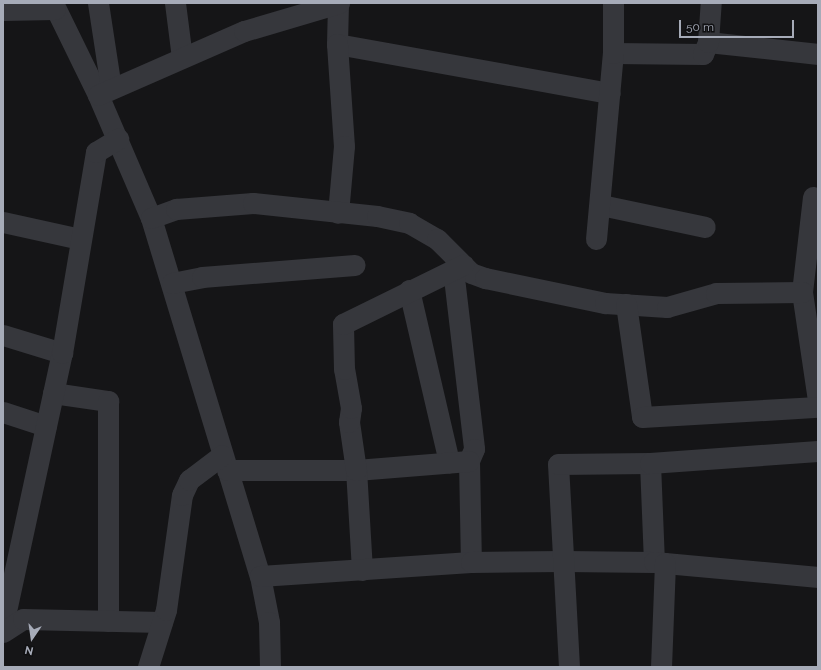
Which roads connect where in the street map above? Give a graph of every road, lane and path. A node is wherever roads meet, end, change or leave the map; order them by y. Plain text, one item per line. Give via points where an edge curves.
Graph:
1 (98, 3) edge
2 (175, 3) edge
3 (338, 3) edge
4 (614, 3) edge
5 (710, 3) edge
6 (54, 6) edge
7 (3, 10) edge
8 (708, 42) junction
9 (337, 44) junction
10 (613, 52) junction
11 (818, 54) edge
12 (182, 58) junction
13 (104, 91) junction
14 (610, 93) junction
15 (118, 139) junction
16 (813, 197) dead end
17 (600, 205) junction
18 (338, 213) junction
19 (151, 218) junction
20 (3, 222) edge
21 (705, 227) dead end
22 (80, 239) junction
23 (596, 239) dead end
24 (355, 265) dead end
25 (458, 267) junction
26 (172, 283) junction
27 (409, 290) junction
28 (802, 292) junction
29 (626, 304) junction
30 (3, 335) edge
31 (62, 353) junction
32 (53, 393) junction
33 (818, 401) edge
34 (818, 407) edge
35 (3, 412) edge
36 (46, 426) junction
37 (818, 451) edge
38 (459, 461) junction
39 (224, 463) junction
40 (650, 463) junction
41 (356, 470) junction
42 (12, 544) edge
43 (564, 561) junction
44 (471, 562) junction
45 (660, 562) junction
46 (362, 570) junction
47 (260, 576) junction
48 (818, 576) edge
49 (108, 621) junction
50 (162, 622) junction
51 (3, 625) edge
52 (3, 632) edge
53 (148, 667) edge
54 (270, 667) edge
55 (569, 667) edge
56 (660, 667) edge

1 - 13 street
2 - 12 street
3 - 9 street
3 - 12 street via 244,31
4 - 10 street
5 - 8 street
6 - 7 street
6 - 13 street
8 - 10 street via 703,54
8 - 11 street
9 - 14 street
9 - 18 street via 343,155
10 - 14 street
12 - 13 street
13 - 15 street
14 - 17 street
15 - 19 street
15 - 22 street via 96,152
16 - 28 street
17 - 21 street
17 - 23 street
18 - 19 street via 239,203 176,209
18 - 25 street via 409,223 437,239
19 - 26 street
20 - 22 street
22 - 31 street
24 - 26 street via 202,277
25 - 27 street
25 - 29 street via 485,278
25 - 38 street via 474,450
26 - 39 street
27 - 38 street
27 - 41 street via 352,317 341,331
28 - 29 street via 716,293 667,306
28 - 33 street
29 - 34 street via 637,407 642,417
30 - 31 street
31 - 32 street
32 - 36 street
32 - 49 street via 108,401
35 - 36 street
36 - 42 street
37 - 40 street
38 - 41 street
38 - 44 street
39 - 41 street
39 - 47 street
39 - 50 street via 189,480 182,495
40 - 43 street via 558,464
40 - 45 street
41 - 46 street
42 - 51 street
43 - 44 street
43 - 45 street
43 - 55 street
44 - 46 street
45 - 48 street
45 - 56 street
46 - 47 street
47 - 54 street via 269,622
49 - 50 street
49 - 52 street via 23,619
50 - 53 street

